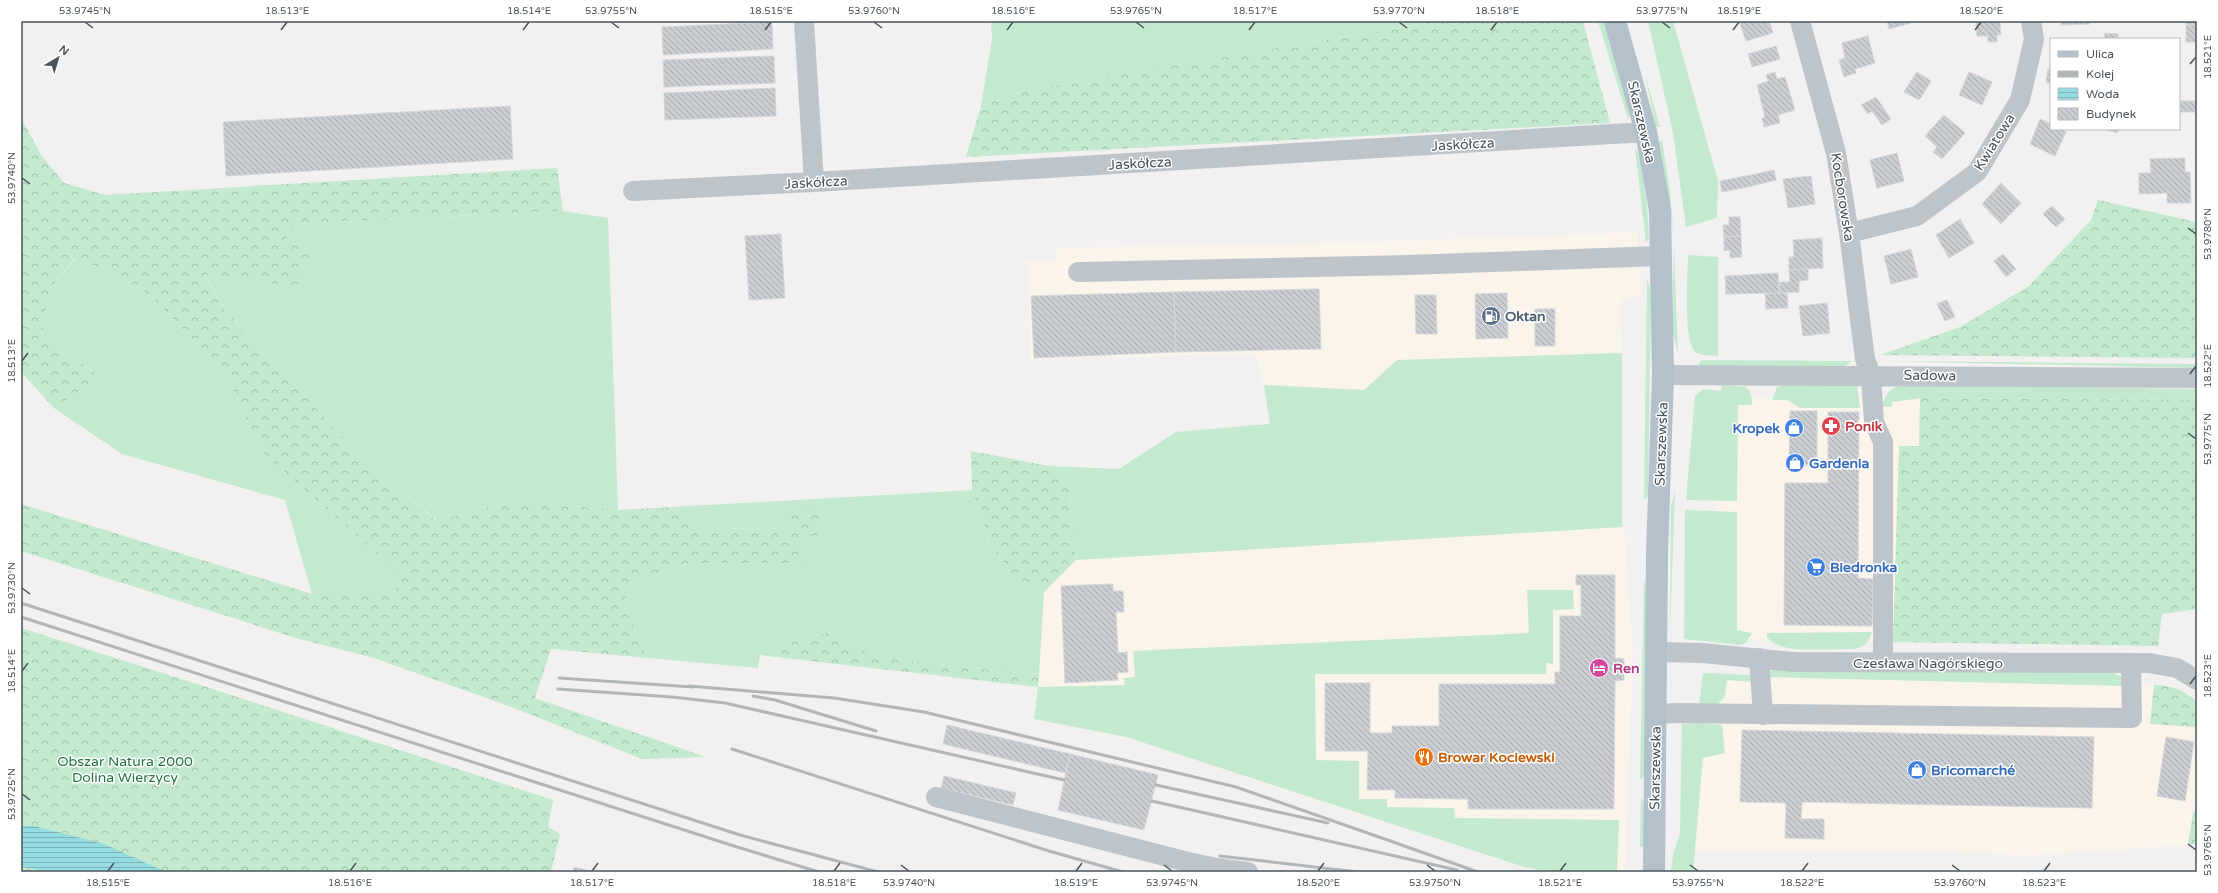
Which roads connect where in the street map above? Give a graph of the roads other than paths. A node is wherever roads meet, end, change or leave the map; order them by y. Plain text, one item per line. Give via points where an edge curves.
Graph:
1 (804, 21) edge
2 (1615, 21) edge
3 (1800, 21) edge
4 (2031, 21) edge
5 (1646, 132) junction
6 (814, 182) junction
7 (633, 191) dead end
8 (1850, 233) junction
9 (1660, 256) junction
10 (1078, 272) dead end
11 (1663, 375) junction
12 (1871, 375) junction
13 (2197, 378) edge
14 (1656, 652) junction
15 (1758, 658) junction
16 (1883, 663) junction
17 (2131, 663) junction
18 (2197, 680) edge
19 (1656, 714) junction
20 (1763, 715) junction
21 (936, 796) dead end
22 (1248, 872) edge
23 (1654, 872) edge

1 - 6 street
2 - 5 main road, Skarszewska
3 - 8 street, Kocborowska via 1836,153
4 - 8 street, Kwiatowa via 2034,40 2020,100 1977,172 1917,216
5 - 6 street, Jaskółcza
5 - 9 main road, Skarszewska via 1660,210
6 - 7 street, Jaskółcza
8 - 12 street, Kocborowska via 1865,359
9 - 10 street via 1409,265
9 - 11 main road, Skarszewska
11 - 12 street, Sadowa
11 - 14 main road, Skarszewska
12 - 13 street, Sadowa
12 - 16 street, Kocborowska via 1874,422 1883,442
14 - 15 street, Czesława Nagórskiego
14 - 19 main road, Skarszewska
15 - 16 street, Czesława Nagórskiego via 1793,662
15 - 20 street
16 - 17 street, Czesława Nagórskiego
17 - 18 street, Czesława Nagórskiego via 2148,662 2177,668
17 - 20 street via 2132,718
19 - 20 street
19 - 23 main road, Skarszewska
21 - 22 street via 1184,861

